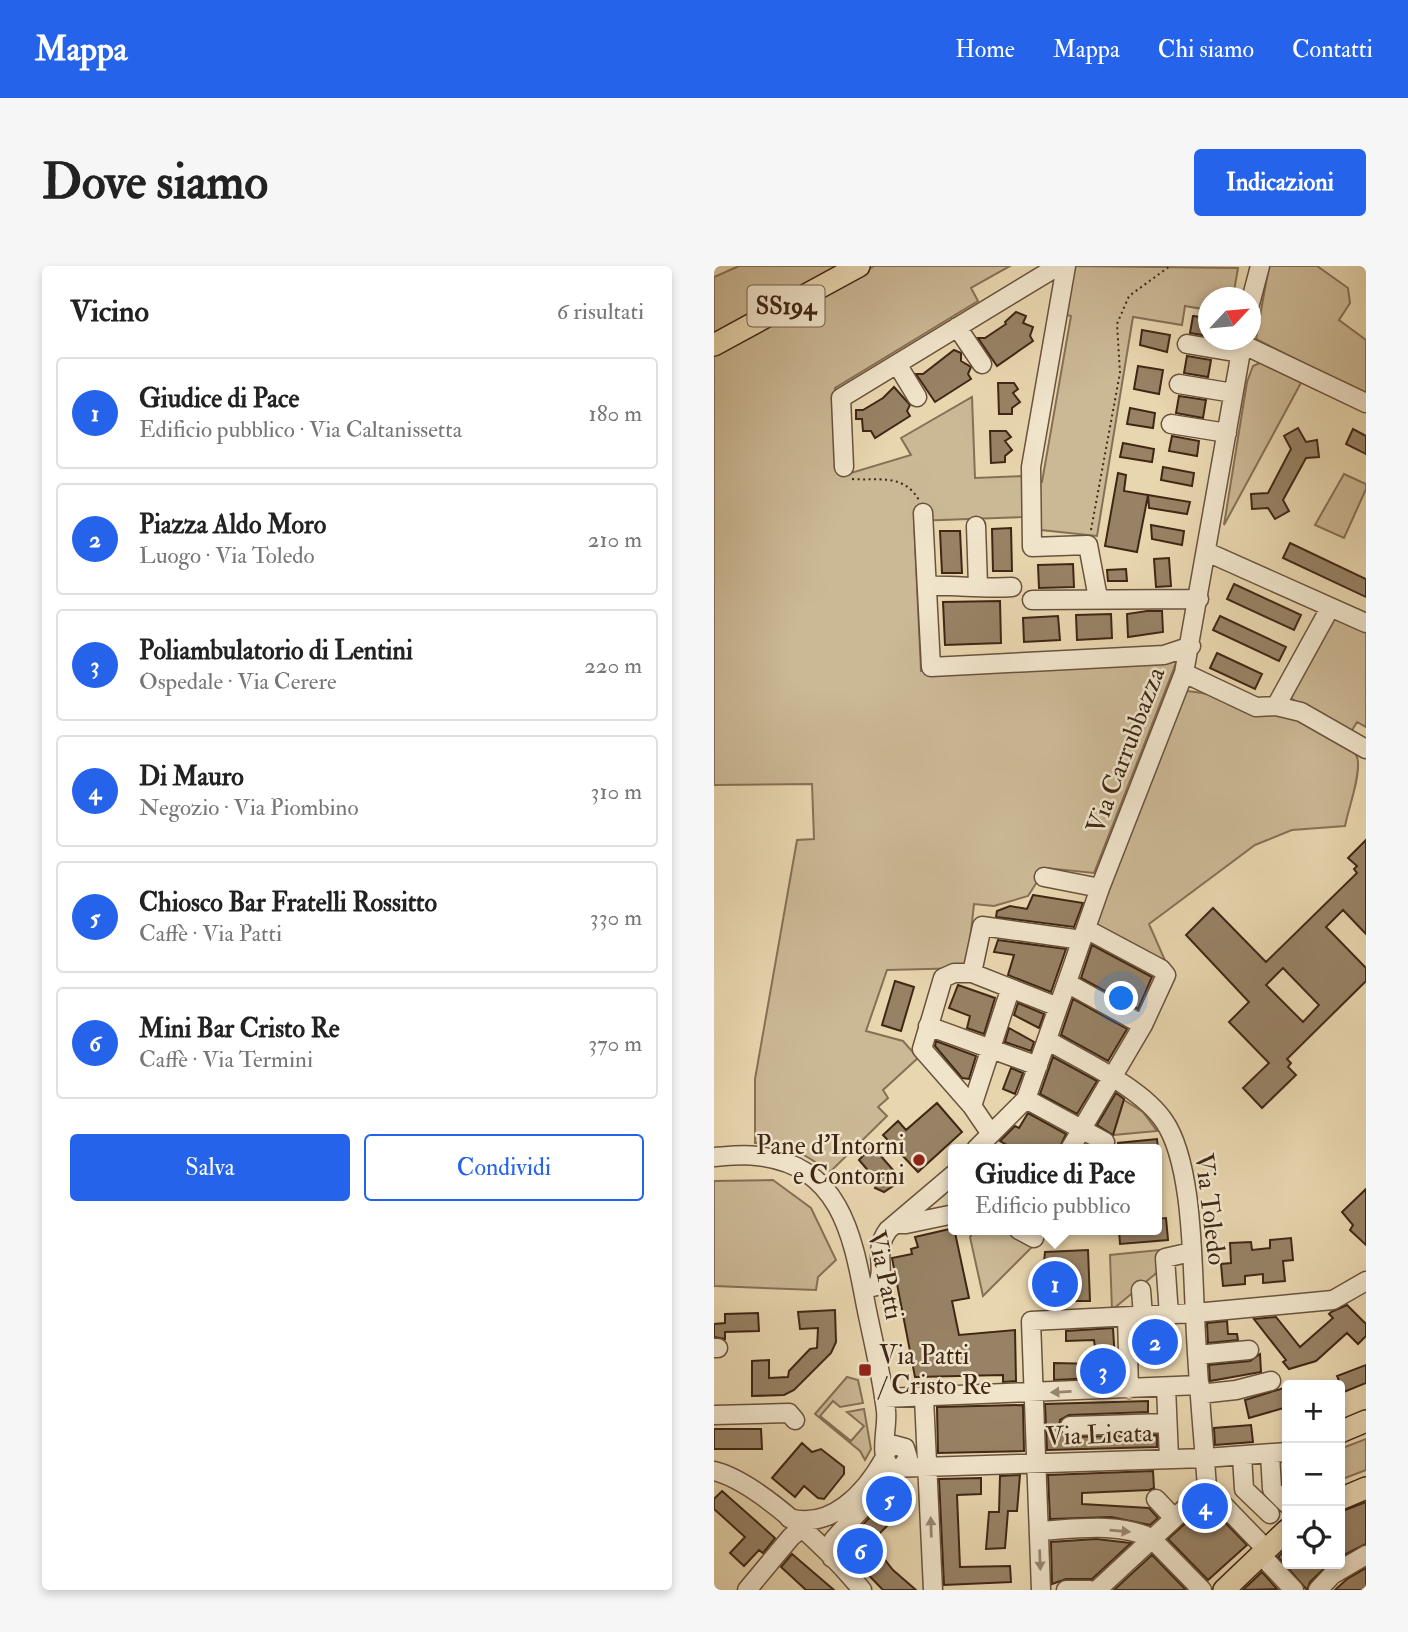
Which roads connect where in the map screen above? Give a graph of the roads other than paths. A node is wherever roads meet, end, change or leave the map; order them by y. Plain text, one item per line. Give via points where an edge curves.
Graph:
1 (859, 266) edge
2 (1058, 266) edge
3 (1066, 266) edge
4 (1256, 267) edge
5 (1253, 287) edge
6 (957, 327) junction
7 (1186, 344) dead end
8 (1198, 344) edge
9 (714, 345) edge
10 (1241, 350) edge
11 (1251, 350) edge
12 (897, 364) junction
13 (982, 365) dead end
14 (1179, 384) dead end
15 (1233, 393) junction
16 (918, 397) dead end
17 (1366, 403) edge
18 (1171, 424) dead end
19 (1227, 433) junction
20 (844, 467) road end
21 (923, 513) road end
22 (976, 526) dead end
23 (1207, 552) junction
24 (927, 586) junction
25 (978, 586) junction
26 (1012, 587) dead end
27 (1098, 597) junction
28 (1199, 599) junction
29 (1032, 600) dead end
30 (1330, 608) junction
31 (1366, 623) edge
32 (1191, 646) junction
33 (1184, 673) junction
34 (1276, 706) junction
35 (1366, 749) edge
36 (1044, 877) dead end
37 (1100, 888) junction
38 (1084, 935) junction
39 (972, 973) junction
40 (1067, 983) junction
41 (1010, 990) junction
42 (1058, 1007) junction
43 (1143, 1025) junction
44 (928, 1026) junction
45 (1047, 1040) junction
46 (989, 1049) junction
47 (1038, 1066) junction
48 (1112, 1079) junction
49 (1026, 1098) junction
50 (972, 1106) junction
51 (1082, 1129) junction
52 (1105, 1142) dead end
53 (987, 1143) edge
54 (1073, 1144) edge
55 (714, 1157) edge
56 (947, 1191) edge
57 (948, 1215) edge
58 (896, 1224) junction
59 (1191, 1252) junction
60 (1366, 1281) edge
61 (863, 1289) junction
62 (1141, 1290) dead end
63 (1195, 1313) junction
64 (1169, 1315) junction
65 (1128, 1317) junction
66 (1249, 1350) dead end
67 (1198, 1355) junction
68 (1271, 1381) dead end
69 (1166, 1387) junction
70 (1129, 1389) junction
71 (1200, 1389) junction
72 (1034, 1394) junction
73 (924, 1398) junction
74 (885, 1406) junction
75 (714, 1415) edge
76 (795, 1420) dead end
77 (1366, 1421) edge
78 (1167, 1423) junction
79 (1070, 1426) dead end
80 (1345, 1430) edge
81 (1279, 1453) edge
82 (1242, 1456) junction
83 (896, 1458) junction
84 (1169, 1458) junction
85 (1205, 1458) junction
86 (1036, 1462) junction
87 (929, 1465) junction
88 (714, 1471) edge
89 (1271, 1478) junction
90 (1243, 1480) junction
91 (1207, 1488) junction
92 (1366, 1489) edge
93 (1345, 1497) edge
94 (1156, 1499) dead end
95 (1282, 1499) edge
96 (1282, 1504) edge
97 (840, 1512) junction
98 (1270, 1514) junction
99 (1174, 1518) junction
100 (797, 1526) junction
101 (1039, 1531) junction
102 (1152, 1538) junction
103 (1278, 1538) edge
104 (822, 1552) junction
105 (1366, 1555) edge
106 (747, 1590) edge
107 (856, 1590) edge
108 (862, 1590) edge
109 (933, 1590) edge
110 (1041, 1590) edge
111 (1066, 1590) edge
112 (1090, 1590) edge
113 (1097, 1590) edge
114 (1202, 1590) edge
115 (1224, 1590) edge
116 (1294, 1590) edge
117 (1318, 1590) edge

1 - 9 main road, SS194
2 - 6 street
3 - 27 street via 1031,467 1032,547 1088,545
4 - 5 street
6 - 12 street
6 - 13 street
7 - 8 street
10 - 15 street, Via Carrubbazza
11 - 17 street
12 - 16 street
12 - 20 street via 841,398
14 - 15 street
15 - 19 street, Via Carrubbazza
18 - 19 street
19 - 23 street, Via Carrubbazza
21 - 24 street
22 - 25 street
23 - 28 street, Via Carrubbazza
23 - 30 street
24 - 25 street
24 - 32 street via 931,667 1164,655
25 - 26 street
27 - 28 street
27 - 29 street
28 - 32 street, Via Carrubbazza
30 - 31 street
30 - 34 street
32 - 33 street, Via Carrubbazza
33 - 34 street via 1256,707
33 - 37 street, Via Carrubbazza
34 - 35 street via 1301,712
36 - 37 street
37 - 38 street, Via Carrubbazza
38 - 39 street via 982,926
38 - 40 street, Via Carrubbazza
38 - 43 street via 1166,975
39 - 41 street
39 - 44 street via 943,978
40 - 42 street, Via Carrubbazza
40 - 43 street
41 - 42 street
41 - 46 street
42 - 45 street, Via Carrubbazza
43 - 48 street
44 - 46 street
44 - 50 street via 922,1049
45 - 47 street, Via Carrubbazza
45 - 48 street, Via Toledo
46 - 47 street
46 - 50 street
47 - 49 street, Via Carrubbazza
48 - 51 street
48 - 59 street, Via Toledo via 1155,1109 1172,1136 1183,1171
49 - 51 street
49 - 53 street, Via Carrubbazza
50 - 53 street
51 - 52 street
51 - 54 street
55 - 61 street, Via Patti via 780,1160 822,1186 850,1229
56 - 58 street
57 - 58 street
58 - 61 street via 880,1241 882,1276 877,1286
59 - 63 street, Via Toledo
59 - 64 street via 1165,1258
60 - 63 street via 1333,1300
61 - 74 street, Via Patti
62 - 65 street
63 - 64 street
63 - 67 street, Via Toledo
64 - 65 street
65 - 70 street
65 - 72 street via 1031,1321
66 - 67 street
67 - 71 street, Via Toledo
68 - 71 street via 1236,1390
69 - 70 street
69 - 71 street
69 - 78 street
70 -> 72 street
71 - 85 street, Via Toledo
72 - 73 street
72 - 86 street
73 - 74 street
73 - 87 street
74 - 83 street, Via Patti
75 - 76 street via 789,1413
77 - 80 main road
78 - 79 street
78 - 84 street
81 - 82 street, Via Licata
81 - 89 street
82 - 85 street, Via Licata
82 - 90 street
83 - 87 street, Via Licata
83 - 97 street
83 - 104 street
84 - 85 street, Via Licata
84 - 86 street, Via Licata
85 - 91 street, Via Toledo
86 - 87 street, Via Licata
86 - 101 street
109 -> 87 street
88 - 100 street via 737,1481 755,1504
89 - 90 street
89 - 95 street via 1272,1489
90 - 98 street via 1244,1489
91 - 99 street
91 - 103 street
92 - 93 main road
94 - 99 street
96 - 98 street
97 - 100 street
97 - 104 street via 826,1525
98 - 103 street via 1269,1527
99 - 102 street
100 - 104 street
100 - 106 street
101 -> 102 street via 1087,1528
101 -> 110 street
102 - 113 street
102 - 114 street
103 - 115 main road
103 - 116 street
104 - 107 street via 842,1583
104 - 108 street
105 - 117 street via 1332,1575
111 - 112 street

